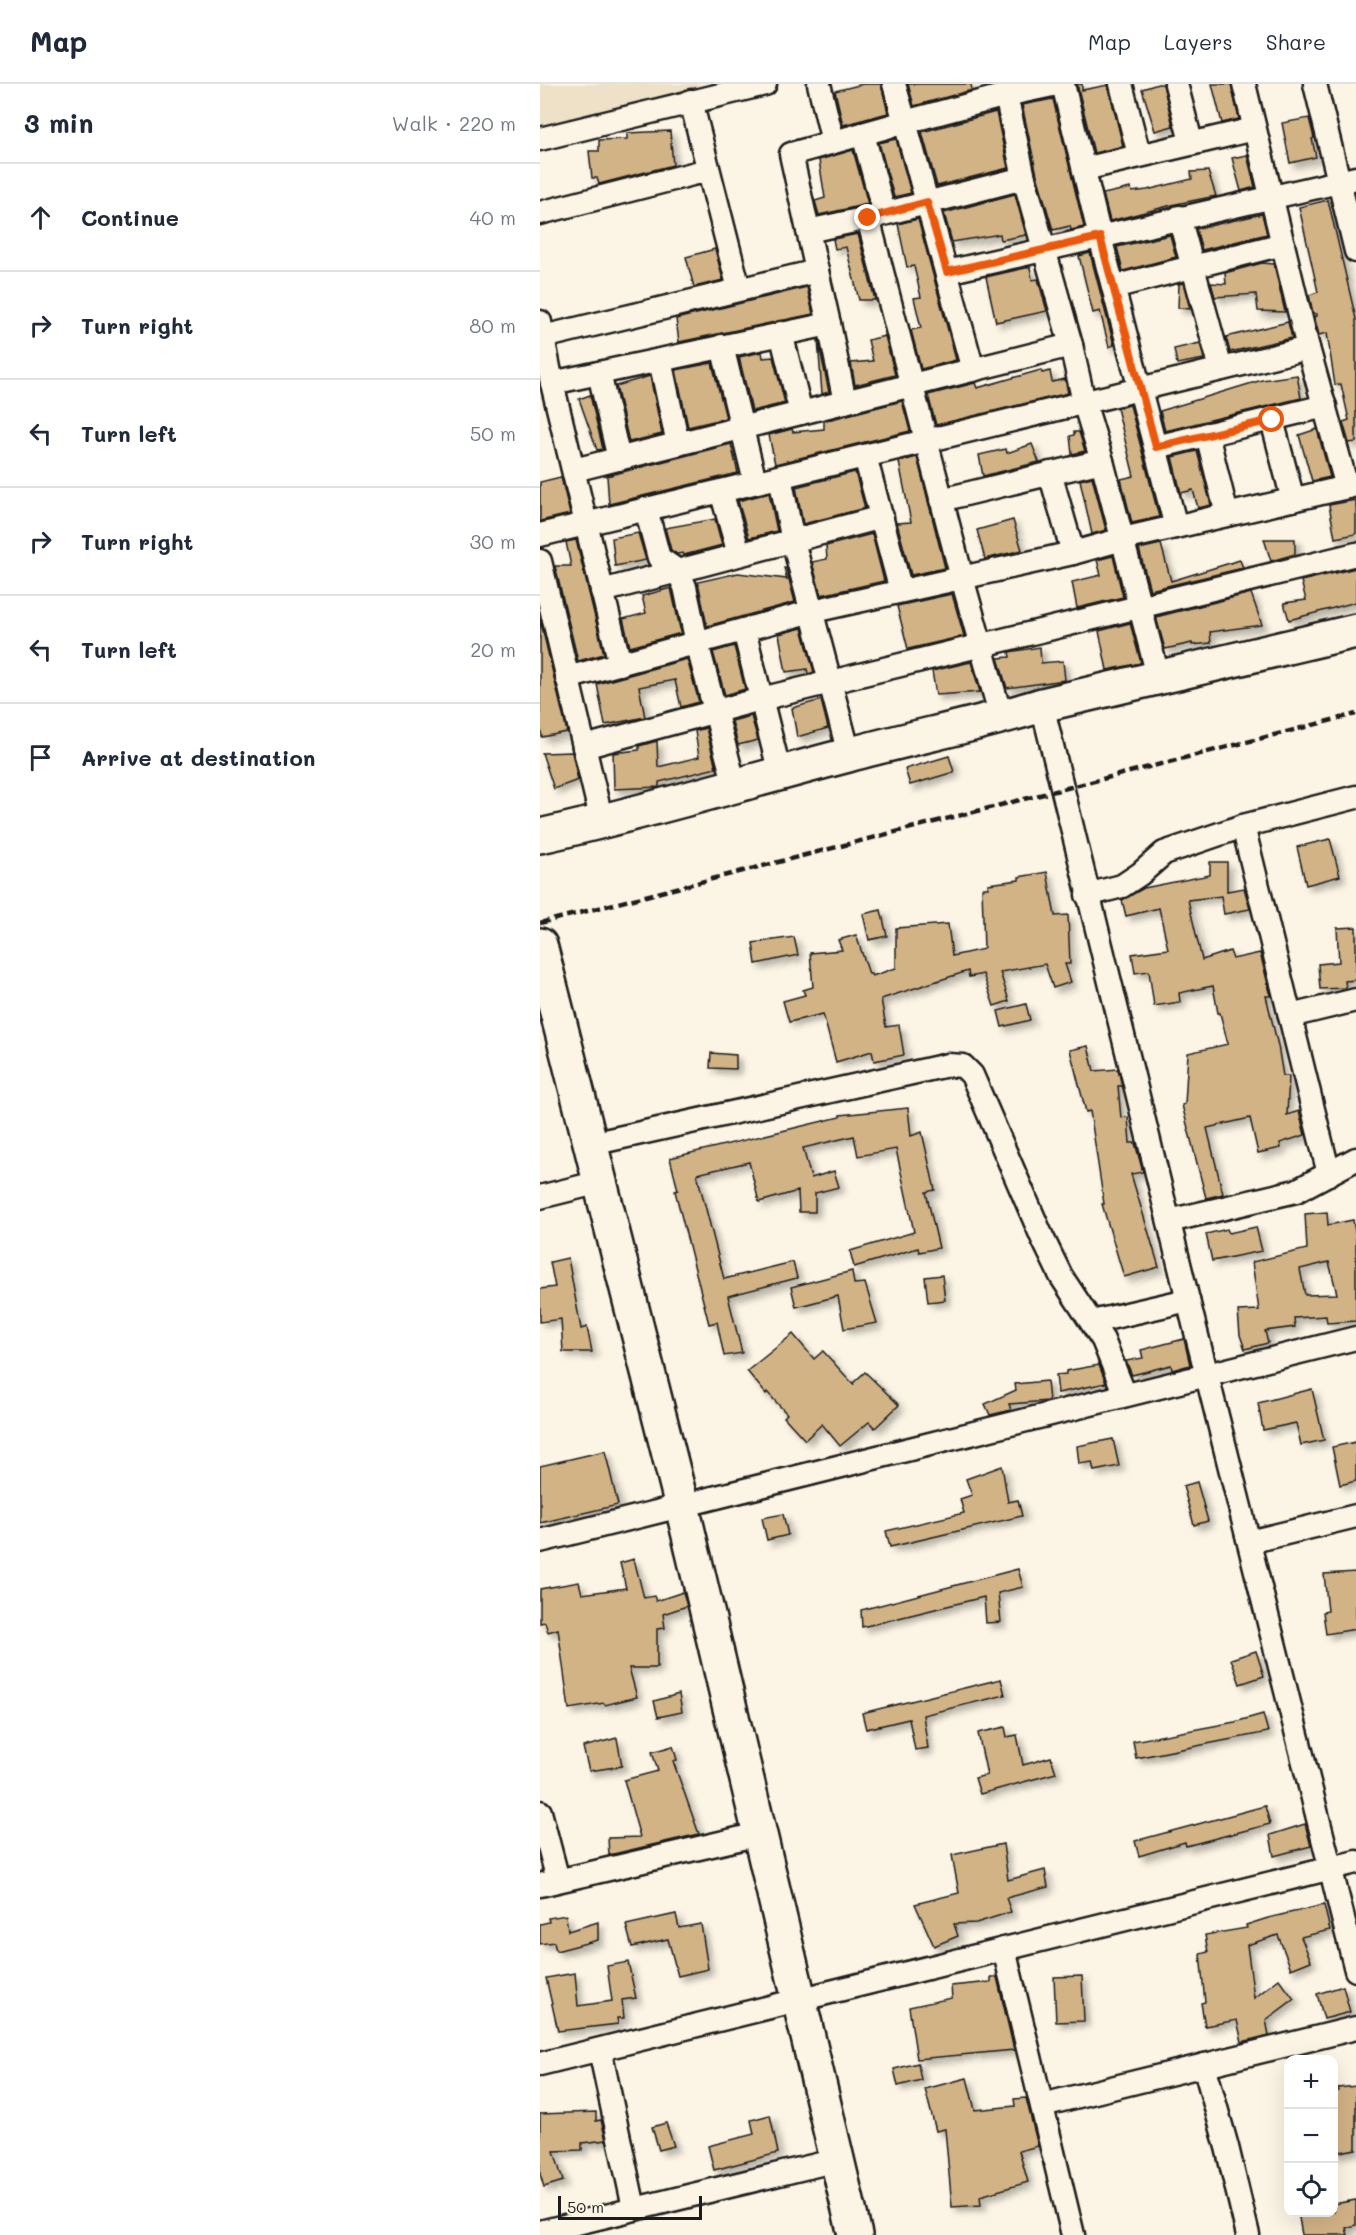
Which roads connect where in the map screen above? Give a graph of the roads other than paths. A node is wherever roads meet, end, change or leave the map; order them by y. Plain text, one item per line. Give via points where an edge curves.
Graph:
1 (765, 84) edge
2 (819, 84) edge
3 (894, 84) edge
4 (1057, 84) edge
5 (1063, 84) edge
6 (1120, 84) edge
7 (1176, 84) edge
8 (1244, 84) edge
9 (1315, 84) edge
10 (1006, 95) junction
11 (691, 101) junction
12 (905, 122) junction
13 (1254, 129) junction
14 (863, 134) junction
15 (540, 139) edge
16 (833, 142) junction
17 (1191, 142) junction
18 (1139, 154) junction
19 (1084, 169) junction
20 (708, 170) junction
21 (1024, 177) junction
22 (1348, 180) edge
23 (1271, 197) junction
24 (927, 202) junction
25 (540, 213) edge
26 (876, 215) junction
27 (1179, 217) junction
28 (808, 231) junction
29 (1100, 237) junction
30 (1283, 244) junction
31 (1044, 250) junction
32 (1356, 251) edge
33 (1193, 267) junction
34 (817, 271) junction
35 (947, 272) junction
36 (1113, 287) junction
37 (739, 289) junction
38 (829, 324) junction
39 (541, 329) edge
40 (781, 333) junction
41 (1071, 345) junction
42 (722, 346) junction
43 (1308, 348) junction
44 (660, 360) junction
45 (973, 369) junction
46 (1221, 369) junction
47 (599, 373) junction
48 (552, 383) junction
49 (911, 385) junction
50 (1141, 388) junction
51 (845, 402) junction
52 (1084, 402) junction
53 (1325, 406) junction
54 (801, 413) junction
55 (1272, 420) junction
56 (742, 428) junction
57 (1207, 434) junction
58 (925, 441) junction
59 (678, 444) junction
60 (1156, 447) junction
61 (865, 456) junction
62 (620, 459) junction
63 (1102, 461) junction
64 (574, 470) junction
65 (1050, 474) junction
66 (780, 477) junction
67 (755, 483) junction
68 (1352, 486) edge
69 (721, 491) junction
70 (941, 500) junction
71 (1293, 500) junction
72 (646, 509) junction
73 (1227, 515) junction
74 (882, 518) junction
75 (586, 524) junction
76 (1176, 527) junction
77 (540, 535) edge
78 (1123, 539) junction
79 (793, 541) junction
80 (1073, 553) junction
81 (739, 554) junction
82 (1356, 554) edge
83 (540, 561) edge
84 (678, 571) junction
85 (962, 578) junction
86 (603, 591) junction
87 (901, 591) junction
88 (1140, 606) junction
89 (813, 611) junction
90 (744, 630) junction
91 (1356, 631) edge
92 (698, 643) junction
93 (981, 646) junction
94 (620, 664) junction
95 (1158, 676) junction
96 (567, 678) junction
97 (831, 682) junction
98 (761, 699) junction
99 (1042, 705) junction
100 (716, 711) junction
101 (1001, 717) junction
102 (584, 747) junction
103 (849, 754) junction
104 (780, 774) junction
105 (735, 786) junction
106 (1356, 797) edge
107 (602, 822) junction
108 (1243, 826) junction
109 (540, 836) edge
110 (1088, 895) junction
111 (540, 945) edge
112 (547, 997) edge
113 (1356, 1000) edge
114 (1290, 1016) junction
115 (591, 1144) junction
116 (1356, 1159) edge
117 (1329, 1174) junction
118 (600, 1182) junction
119 (540, 1197) edge
120 (1169, 1221) junction
121 (1188, 1300) junction
122 (1092, 1322) junction
123 (1356, 1338) edge
124 (1207, 1375) junction
125 (1125, 1395) junction
126 (682, 1506) junction
127 (1356, 1516) edge
128 (540, 1541) edge
129 (1249, 1542) junction
130 (540, 1812) edge
131 (759, 1834) junction
132 (1356, 1862) edge
133 (1331, 1868) junction
134 (549, 1883) edge
135 (1004, 1949) junction
136 (1356, 1970) edge
137 (800, 2000) junction
138 (1356, 2028) edge
139 (600, 2050) junction
140 (540, 2064) edge
141 (1204, 2065) junction
142 (1042, 2105) junction
143 (837, 2160) junction
144 (634, 2208) junction
145 (550, 2232) edge
146 (1243, 2234) edge
147 (855, 2235) edge
148 (1073, 2235) edge

1 - 11 street
2 - 16 street
3 - 12 street
4 - 10 street
5 - 19 street
6 - 18 street
7 - 17 street
8 - 13 street
9 - 22 street
10 - 12 street
10 - 21 street
11 - 15 street
11 - 20 street
12 - 14 street
12 - 24 street
13 - 17 street
13 - 23 street
14 - 16 street
14 - 26 street
16 - 28 street via 791,154
17 - 18 street
18 - 19 street
19 - 29 street
20 - 25 street
20 - 37 street
21 - 24 street
21 - 31 street
22 - 23 street
22 - 32 street
23 - 27 street
23 - 30 street
24 - 26 street
24 - 35 street
26 - 28 street
26 - 49 street
27 - 29 street
27 - 33 street
28 - 34 street
29 - 31 street
29 - 36 street
30 - 33 street
30 - 43 street
31 - 35 street
31 - 41 street
33 - 36 street
33 - 46 street
34 - 37 street
34 - 38 street
35 - 45 street
36 - 50 street
37 - 39 street
38 - 40 street
38 - 51 street
39 - 48 street
40 - 42 street
40 - 54 street
41 - 45 street
41 - 52 street
42 - 44 street
42 - 56 street
43 - 46 street
43 - 53 street
44 - 47 street
44 - 59 street
45 - 49 street
46 - 50 street
47 - 48 street
47 - 62 street
48 - 64 street
49 - 51 street
49 - 58 street
50 - 52 street
50 - 60 street
51 - 54 street
52 - 58 street
52 - 63 street
53 - 55 street
53 - 68 street
54 - 56 street
55 - 57 street
55 - 71 street
56 - 59 street
56 - 67 street
57 - 60 street
57 - 73 street
58 - 61 street
58 - 70 street
59 - 62 street
60 - 76 street
61 - 66 street
61 - 74 street
62 - 64 street
63 - 65 street
63 - 78 street
64 - 75 street
65 - 70 street
65 - 80 street
66 - 67 street
66 - 79 street
67 - 69 street
68 - 71 street
69 - 72 street
69 - 81 street
70 - 85 street
71 - 73 street
72 - 75 street
72 - 84 street via 659,558
73 - 76 street
74 - 79 street
74 - 87 street
75 - 77 street
75 - 86 street
76 - 78 street
78 - 80 street
78 - 88 street
79 - 81 street
79 - 89 street
80 - 85 street
81 - 84 street
82 - 88 street
83 - 96 street
84 - 86 street
84 - 92 street
85 - 87 street
85 - 93 street
86 - 94 street
87 - 89 street
88 - 93 street
88 - 95 street
89 - 90 street
89 - 97 street
90 - 92 street
90 - 98 street
91 - 95 street
92 - 94 street
92 - 100 street
93 - 97 street
93 - 101 street
94 - 96 street
95 - 99 street
96 - 102 street
97 - 98 street
97 - 103 street
98 - 100 street
98 - 104 street
99 - 101 street
99 - 110 street
100 - 102 street
100 - 105 street
101 - 103 street
102 - 107 street
103 - 104 street
104 - 105 street
105 - 107 street
106 - 108 street
107 - 109 street
108 - 110 street via 1164,853 1122,886
108 - 114 street
110 - 120 street
111 - 112 street
112 - 115 street
113 - 114 street
114 - 117 street
115 - 118 street
115 - 122 street via 948,1065 963,1066 972,1075 1060,1276
116 - 117 street
117 - 120 street via 1296,1191
118 - 119 street
118 - 126 street
120 - 121 street
121 - 122 street
121 - 124 street
122 - 125 street
123 - 124 street
124 - 125 street
124 - 129 street
125 - 126 street
126 - 128 street
126 - 131 street
127 - 129 street
129 - 133 street
130 - 134 street
131 - 134 street
131 - 137 street
132 - 133 street
133 - 135 street
133 - 136 street
135 - 137 street
135 - 142 street
137 - 139 street
137 - 143 street
138 - 141 street
139 - 140 street
139 - 144 street
141 - 142 street
141 - 146 street via 1227,2147
142 - 148 street
143 - 144 street
143 - 147 street
144 - 145 street

